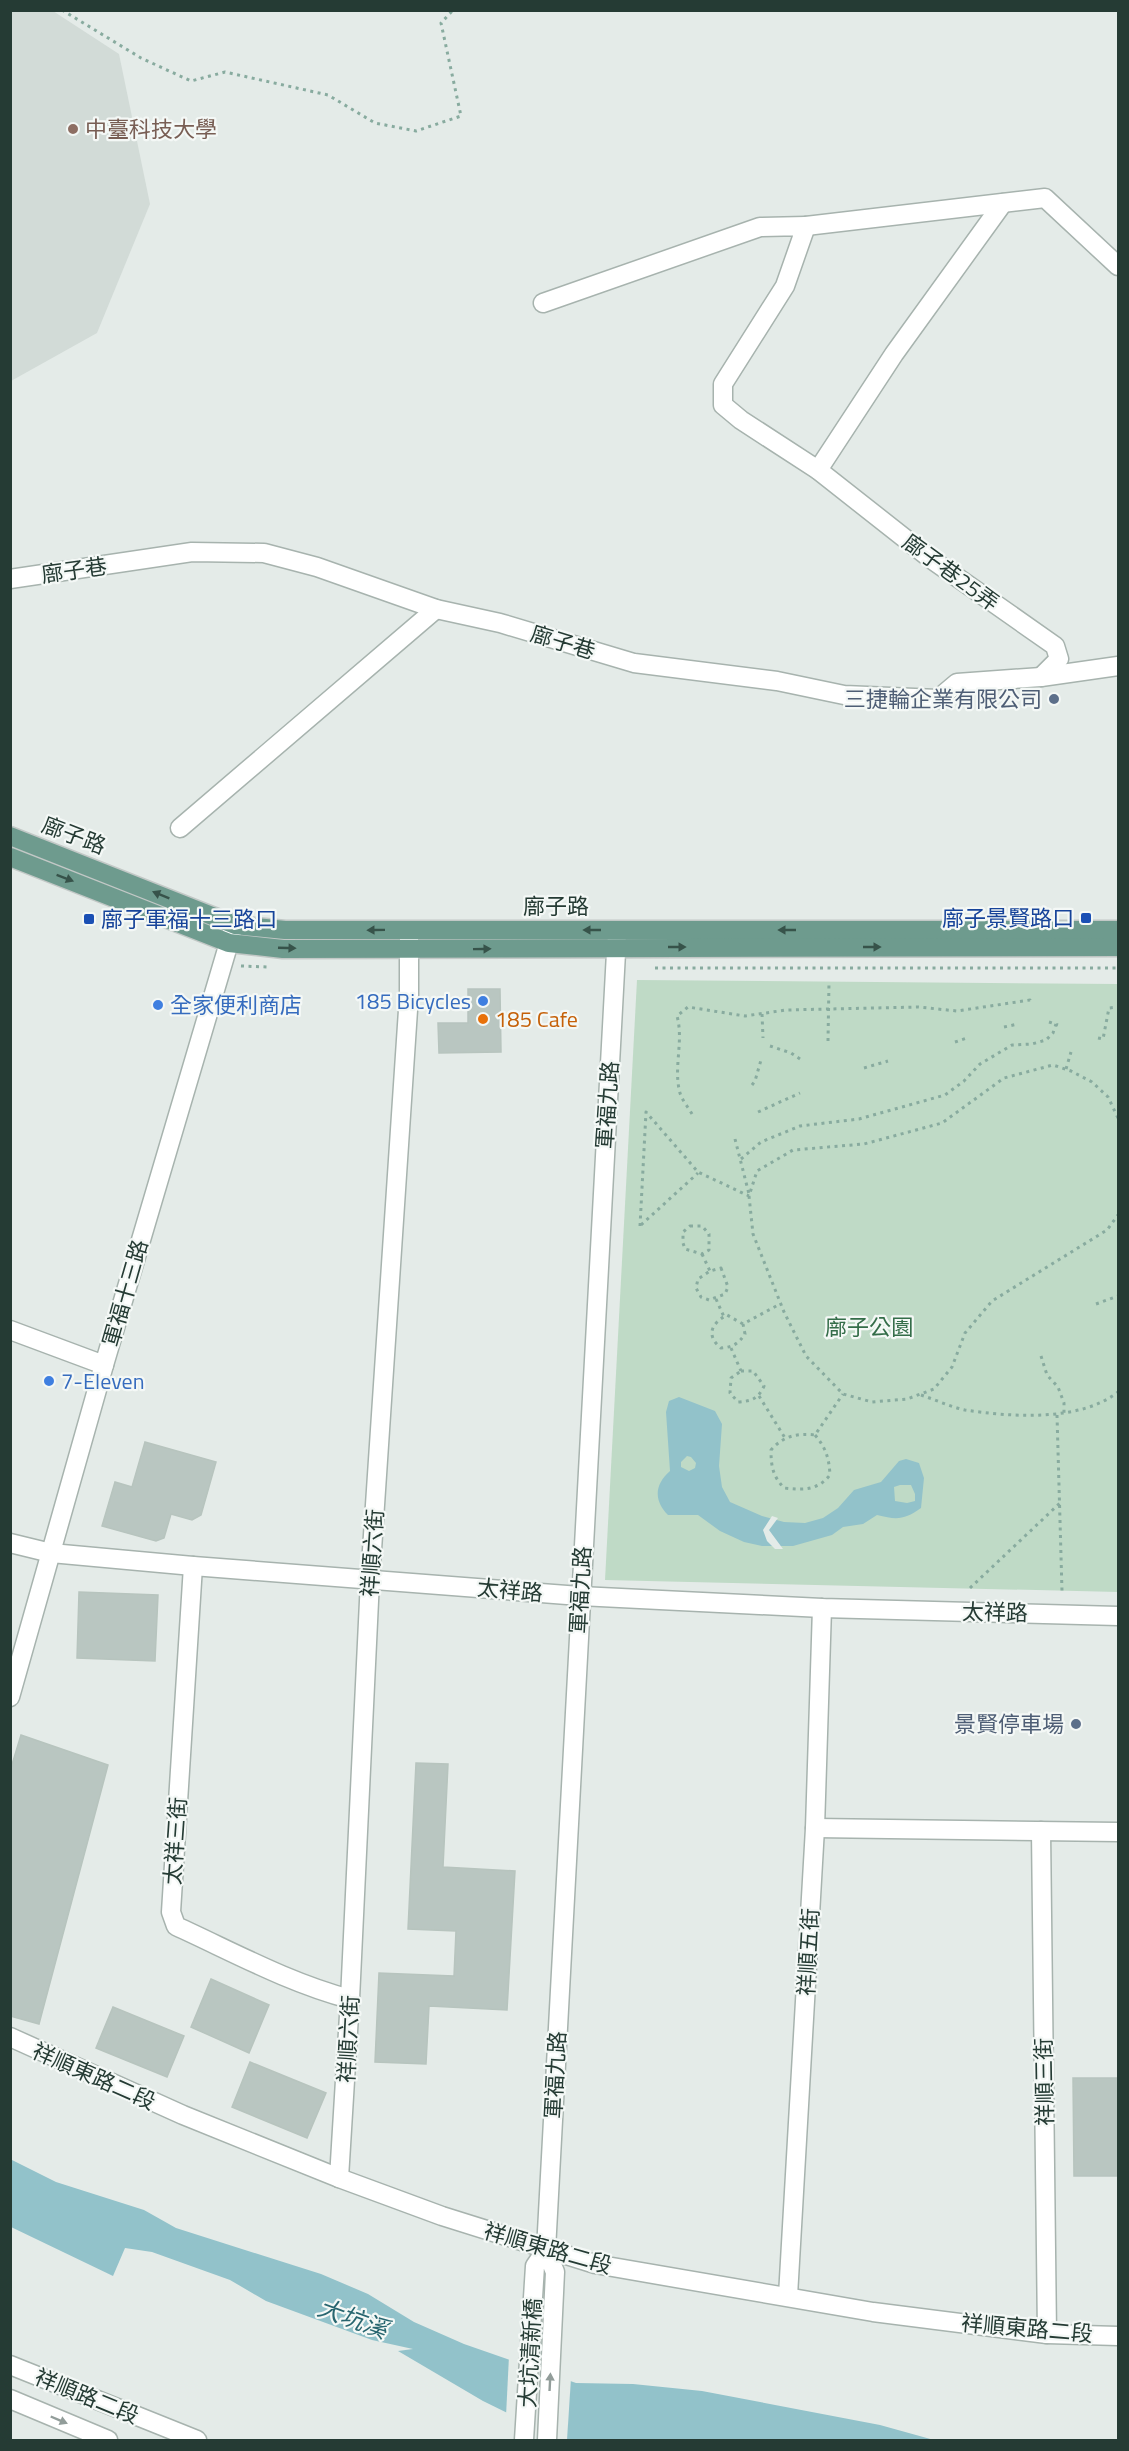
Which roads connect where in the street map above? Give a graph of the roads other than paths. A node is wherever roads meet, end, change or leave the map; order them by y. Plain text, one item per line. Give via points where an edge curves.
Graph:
1 (1003, 203) junction
2 (806, 226) junction
3 (1119, 266) edge
4 (543, 303) dead end
5 (818, 470) junction
6 (10, 579) edge
7 (436, 609) junction
8 (1119, 666) edge
9 (1041, 676) junction
10 (180, 828) dead end
11 (10, 836) edge
12 (10, 857) edge
13 (235, 925) junction
14 (409, 929) junction
15 (1119, 930) edge
16 (617, 938) junction
17 (229, 943) junction
18 (1119, 947) edge
19 (410, 950) junction
20 (10, 1330) edge
21 (104, 1365) junction
22 (10, 1543) edge
23 (51, 1553) junction
24 (193, 1566) junction
25 (370, 1580) junction
26 (580, 1596) junction
27 (822, 1608) junction
28 (1119, 1616) edge
29 (10, 1697) edge
30 (815, 1828) junction
31 (1041, 1831) junction
32 (1119, 1832) edge
33 (350, 1999) junction
34 (10, 2037) edge
35 (339, 2178) junction
36 (546, 2250) junction
37 (555, 2272) joint
38 (788, 2296) junction
39 (1047, 2334) junction
40 (1119, 2336) edge
41 (10, 2365) edge
42 (10, 2399) edge
43 (158, 2433) edge
44 (108, 2440) edge
45 (197, 2440) edge
46 (525, 2440) edge
47 (547, 2440) edge

1 - 2 street
1 - 3 street via 1045,198
1 - 5 street via 894,354
2 - 4 street via 760,227
2 - 5 street, 廍子巷25弄 via 785,286 723,384 723,405
5 - 9 street, 廍子巷25弄 via 931,559 1055,646 1059,660
6 - 7 street, 廍子巷 via 192,552 264,553 317,567
7 - 9 street, 廍子巷 via 500,623 634,663 777,681 844,695 938,699 957,683
7 - 10 street
8 - 9 street, 廍子巷
13 -> 11 main road, 廍子路
12 -> 17 main road, 廍子路
14 -> 13 main road, 廍子路 via 285,930
13 - 17 street, 軍福十三路
16 -> 14 main road, 廍子路
14 - 19 street, 祥順六街
15 -> 16 main road, 廍子路
16 -> 18 main road, 廍子路
19 -> 16 main road, 廍子路
16 - 26 street, 軍福九路
17 -> 19 main road, 廍子路 via 283,949
17 - 21 street, 軍福十三路
19 - 25 street, 祥順六街
20 - 21 street
21 - 23 street, 軍福十三路
22 - 23 street, 太祥路
23 - 24 street, 太祥路
23 - 29 street, 軍福十三路
24 - 25 street, 太祥路
24 - 33 street, 太祥三街 via 171,1912 176,1926 292,1979
25 - 26 street, 太祥路
25 - 33 street, 祥順六街
26 - 27 street, 太祥路
26 - 36 street, 軍福九路
27 - 28 street, 太祥路
27 - 30 street, 祥順五街
30 - 31 street
30 - 38 street, 祥順五街
31 - 32 street
31 - 39 street, 祥順三街
33 - 35 street, 祥順六街
34 - 35 street, 祥順東路二段 via 183,2115
35 - 36 street, 祥順東路二段
36 - 37 street, 軍福九路
36 - 38 street, 祥順東路二段 via 635,2272
36 - 46 street, 大坑清新橋 via 535,2266
47 -> 37 street, 大坑清新橋
38 - 39 street, 祥順東路二段 via 873,2312
39 - 40 street, 祥順東路二段
41 - 43 street, 祥順路二段
42 -> 44 street, 祥順路二段
43 - 45 street, 祥順路二段

